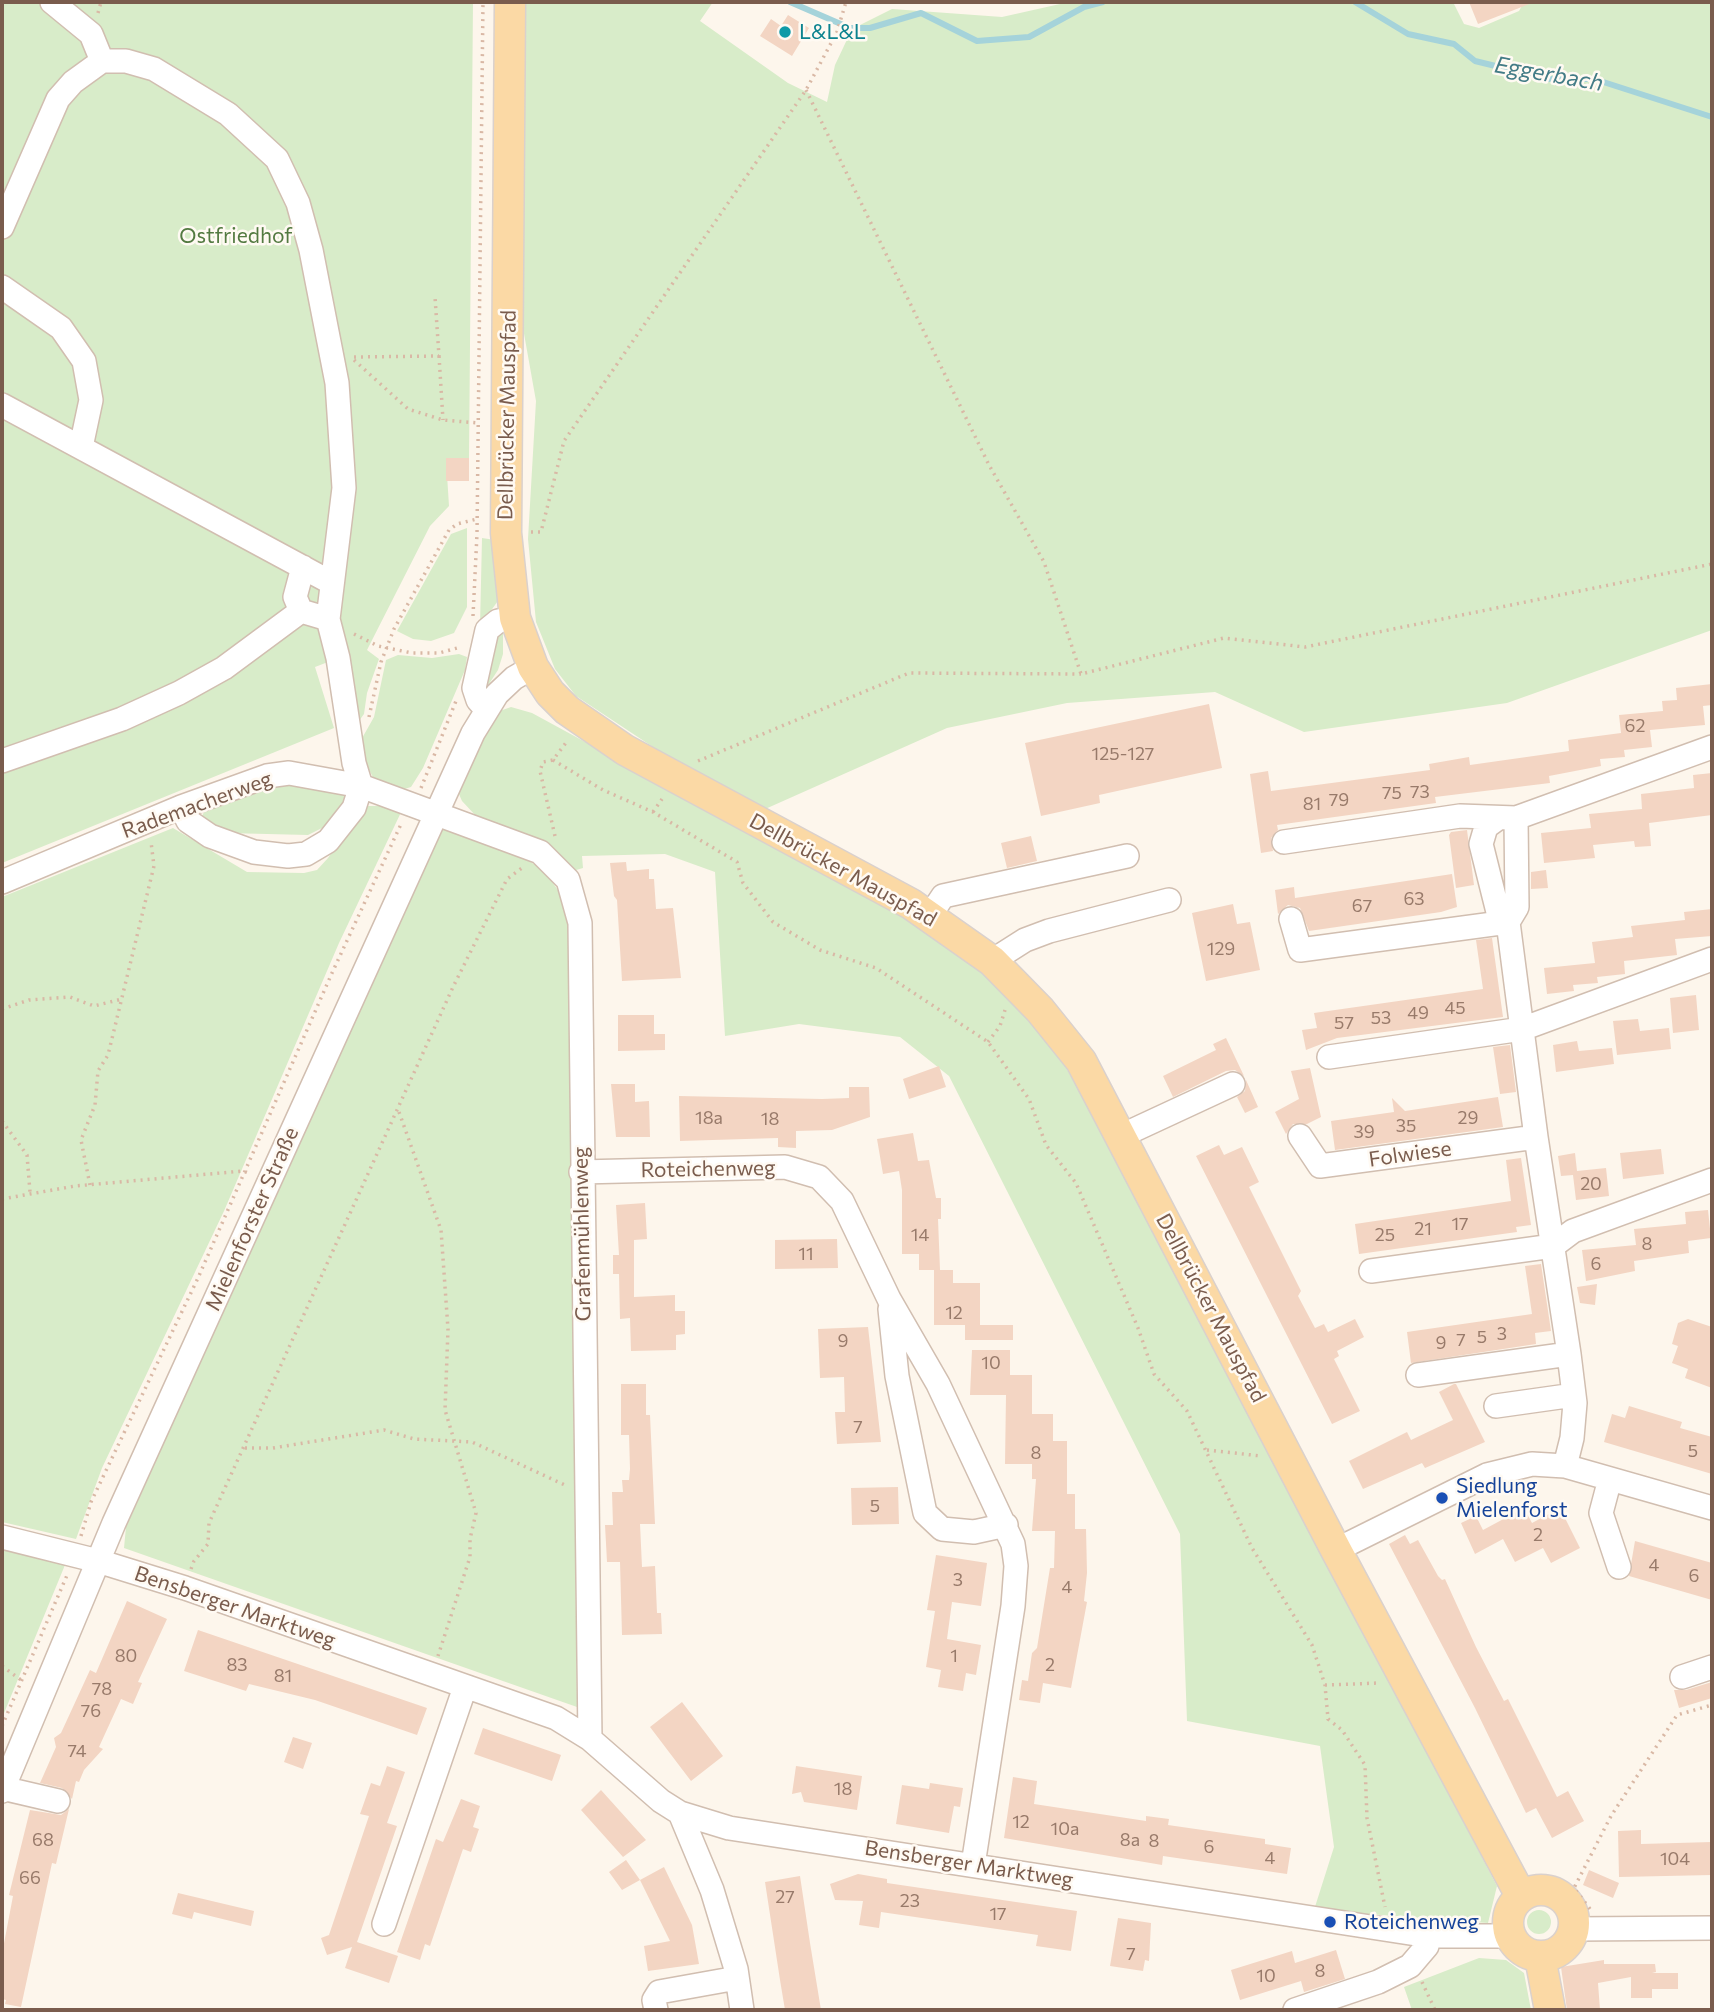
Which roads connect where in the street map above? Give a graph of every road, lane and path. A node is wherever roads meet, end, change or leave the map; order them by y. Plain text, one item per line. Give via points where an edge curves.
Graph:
1 (52, 2) edge
2 (483, 2) edge
3 (510, 2) edge
4 (846, 2) edge
5 (102, 61) junction
6 (806, 90) junction
7 (2, 227) edge
8 (2, 287) edge
9 (435, 297) dead end
10 (439, 356) junction
11 (342, 357) junction
12 (2, 405) edge
13 (443, 420) junction
14 (478, 423) junction
15 (81, 447) junction
16 (477, 519) junction
17 (541, 532) dead end
18 (1712, 564) edge
19 (303, 567) junction
20 (331, 582) junction
21 (301, 611) junction
22 (516, 618) junction
23 (328, 619) junction
24 (473, 625) dead end
25 (464, 645) dead end
26 (386, 648) junction
27 (533, 667) junction
28 (1081, 674) junction
29 (460, 692) dead end
30 (486, 709) junction
31 (350, 738) junction
32 (1712, 747) edge
33 (2, 761) edge
34 (694, 764) dead end
35 (361, 786) junction
36 (413, 804) junction
37 (181, 807) junction
38 (437, 813) junction
39 (154, 818) junction
40 (1506, 819) junction
41 (1284, 842) dead end
42 (1127, 856) dead end
43 (554, 866) junction
44 (2, 881) edge
45 (1169, 900) dead end
46 (929, 917) junction
47 (1292, 919) dead end
48 (1508, 922) junction
49 (1712, 959) edge
50 (992, 961) junction
51 (1014, 984) junction
52 (121, 999) junction
53 (2, 1009) edge
54 (1522, 1029) junction
55 (988, 1042) junction
56 (1329, 1057) dead end
57 (1233, 1084) dead end
58 (398, 1110) junction
59 (2, 1121) edge
60 (1121, 1136) junction
61 (1300, 1136) dead end
62 (1536, 1137) junction
63 (243, 1171) junction
64 (581, 1172) junction
65 (1712, 1180) edge
66 (269, 1183) junction
67 (90, 1185) junction
68 (30, 1192) junction
69 (2, 1199) edge
70 (1553, 1246) junction
71 (1371, 1271) dead end
72 (889, 1299) junction
73 (1569, 1354) junction
74 (1418, 1375) dead end
75 (1574, 1395) junction
76 (1496, 1406) dead end
77 (452, 1441) junction
78 (244, 1448) junction
79 (1207, 1450) junction
80 (1290, 1459) junction
81 (1565, 1466) junction
82 (1610, 1479) junction
83 (587, 1487) junction
84 (1712, 1508) edge
85 (1006, 1525) junction
86 (2, 1537) edge
87 (1336, 1550) junction
88 (75, 1556) junction
89 (98, 1561) junction
90 (1619, 1567) dead end
91 (185, 1588) junction
92 (2, 1666) edge
93 (1712, 1667) edge
94 (431, 1675) junction
95 (1682, 1677) dead end
96 (21, 1680) junction
97 (1406, 1683) junction
98 (1325, 1685) junction
99 (465, 1687) junction
100 (1712, 1705) edge
101 (2, 1726) edge
102 (590, 1739) junction
103 (2, 1790) edge
104 (58, 1801) dead end
105 (680, 1813) junction
106 (973, 1865) junction
107 (1521, 1896) junction
108 (1586, 1920) junction
109 (384, 1924) dead end
110 (1712, 1928) edge
111 (1388, 1930) junction
112 (1429, 1936) junction
113 (1510, 1936) junction
114 (1540, 1957) junction
115 (1410, 1966) junction
116 (737, 1978) junction
117 (656, 2010) edge
118 (742, 2010) edge
119 (1295, 2010) edge
120 (1435, 2010) edge
121 (1550, 2010) edge

1 - 5 street via 91,34
2 - 14 path
3 - 22 main road, Dellbrücker Mauspfad via 506,533
4 - 6 path via 837,32
5 - 7 street via 58,99
5 - 11 street via 126,61 154,69 228,114 276,159 298,203
6 - 17 path via 564,441
6 - 28 path via 989,466 1044,562
8 - 15 street via 61,328 84,361 91,400
9 - 10 path
10 - 11 path
10 - 13 path
11 - 13 path via 408,409
11 - 20 street via 344,488
12 - 15 street
13 - 14 path
14 - 16 path
15 - 19 street
16 - 24 path
16 - 26 path via 449,530
18 - 28 path via 1305,648 1224,638
19 - 20 street
19 - 21 street via 295,597
20 - 23 street
21 - 23 street
21 - 33 street via 224,668 179,692 122,719
22 - 27 main road, Dellbrücker Mauspfad
22 - 30 street via 498,621 487,630 474,688
23 - 26 path
23 - 31 street
25 - 26 path via 425,654
26 - 31 path via 372,710
27 - 30 street, Mielenforster Straße via 514,678
27 - 46 main road, Dellbrücker Mauspfad via 567,710 625,750
28 - 34 path via 909,673
29 - 36 path
30 - 38 street, Mielenforster Straße
31 - 35 street
32 - 40 street
35 - 36 street, Rademacherweg
35 - 37 street, Rademacherweg via 289,773 267,776
35 - 37 street via 354,808 328,841 306,854 254,852 210,836 188,821
36 - 38 street, Rademacherweg
36 - 63 path via 380,865
37 - 39 street, Rademacherweg
38 - 43 street via 540,852
38 - 66 street, Mielenforster Straße
39 - 44 street, Rademacherweg
39 - 52 path via 154,866
40 - 41 street via 1460,816
40 - 48 street via 1517,907
40 - 48 street via 1486,827 1481,844 1498,912
42 - 46 street via 943,896
43 - 55 path via 553,822 540,771 543,761 553,760 737,862 743,883 773,922 820,950 876,968
43 - 58 path via 527,864 507,878
43 - 64 street, Grafenmühlenweg via 568,880 580,923
45 - 50 street via 1049,931
46 - 50 main road, Dellbrücker Mauspfad
47 - 48 street via 1300,950
48 - 54 street
49 - 54 street
50 - 51 main road, Dellbrücker Mauspfad
51 - 55 path
51 - 60 main road, Dellbrücker Mauspfad via 1082,1061
52 - 53 path via 94,1006 70,997 29,1000
52 - 67 path via 108,1055 98,1071 95,1105 81,1140
54 - 56 street
54 - 62 street
55 - 79 path via 1029,1099 1046,1144 1076,1183 1154,1374 1186,1411
57 - 60 street
58 - 77 path via 441,1230 448,1329 445,1410
58 - 78 path
59 - 68 path via 27,1155
60 - 80 main road, Dellbrücker Mauspfad
61 - 62 street, Folwiese via 1320,1166
62 - 70 street
63 - 66 path
63 - 67 path
63 - 88 path via 198,1278 91,1502
64 - 72 street, Roteichenweg via 785,1167 819,1177 842,1201
64 - 83 street, Grafenmühlenweg
65 - 70 street via 1573,1231
66 - 89 street, Mielenforster Straße
67 - 68 path
68 - 69 path
70 - 71 street
70 - 73 street
72 - 85 street, Roteichenweg via 938,1384
72 - 85 street, Roteichenweg via 897,1376 925,1513 942,1528 974,1532
73 - 74 street
73 - 75 street
75 - 76 street
75 - 81 street
77 - 78 path via 414,1439 384,1430 273,1448
77 - 83 path via 472,1442 568,1486
77 - 94 path via 475,1513 470,1557
78 - 91 path via 209,1523 208,1544 194,1561
79 - 80 path
79 - 98 path via 1227,1502 1312,1645
80 - 87 main road, Dellbrücker Mauspfad
81 - 82 street
81 - 87 street via 1532,1464 1487,1475
82 - 84 street
82 - 90 street via 1601,1513
83 - 102 street, Grafenmühlenweg
85 - 106 street, Roteichenweg via 1016,1566 1013,1606
86 - 88 street, Bensberger Marktweg
87 - 97 main road, Dellbrücker Mauspfad
88 - 89 street, Bensberger Marktweg
88 - 96 path
89 - 91 street, Bensberger Marktweg
89 - 103 street, Mielenforster Straße
91 - 94 street, Bensberger Marktweg
92 - 96 path
93 - 95 street
94 - 99 street, Bensberger Marktweg
96 - 101 path
97 - 98 path
97 - 107 main road, Dellbrücker Mauspfad
98 - 111 path via 1328,1719 1342,1730 1365,1765 1367,1818
99 - 102 street, Bensberger Marktweg via 556,1718
99 - 109 street
100 - 108 path via 1677,1716 1611,1816 1574,1888 1591,1910
102 - 105 street, Bensberger Marktweg
103 - 104 street
105 - 106 street, Bensberger Marktweg via 729,1828
105 - 116 street via 712,1890
106 - 111 street, Bensberger Marktweg
107 - 108 main road via 1554,1892
107 - 113 main road via 1508,1914
108 - 110 street
108 - 114 main road via 1562,1949
111 - 112 street, Bensberger Marktweg
112 - 113 street, Bensberger Marktweg
112 - 115 street via 1427,1946
113 - 114 main road via 1522,1951
114 - 121 main road
115 - 119 street via 1378,1982
115 - 120 path
116 - 117 street via 659,1992 654,2000
116 - 118 street

